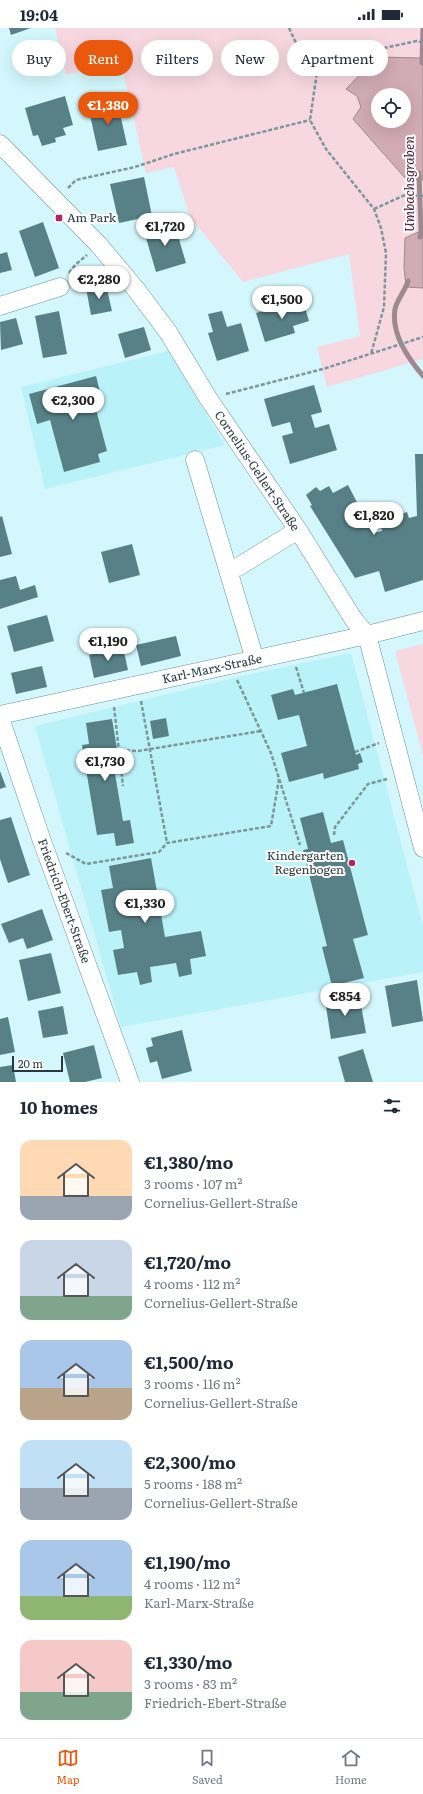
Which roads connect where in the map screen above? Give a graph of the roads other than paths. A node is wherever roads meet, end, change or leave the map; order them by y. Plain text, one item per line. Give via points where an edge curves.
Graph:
1 (0, 144) edge
2 (60, 287) road end
3 (0, 306) edge
4 (195, 460) dead end
5 (298, 530) junction
6 (228, 569) junction
7 (423, 621) edge
8 (367, 635) junction
9 (255, 660) junction
10 (0, 715) edge
11 (0, 718) edge
12 (423, 848) edge
13 (130, 1082) edge

1 - 5 street, Cornelius-Gellert-Straße via 56,200 135,288 168,332 208,398
2 - 3 street
4 - 6 street
5 - 6 street via 238,567
5 - 8 street, Cornelius-Gellert-Straße via 354,620
6 - 9 street
7 - 8 street, Karl-Marx-Straße
8 - 9 street, Karl-Marx-Straße
8 - 12 street, Cornelius-Gellert-Straße
9 - 10 street, Karl-Marx-Straße
11 - 13 street, Friedrich-Ebert-Straße

